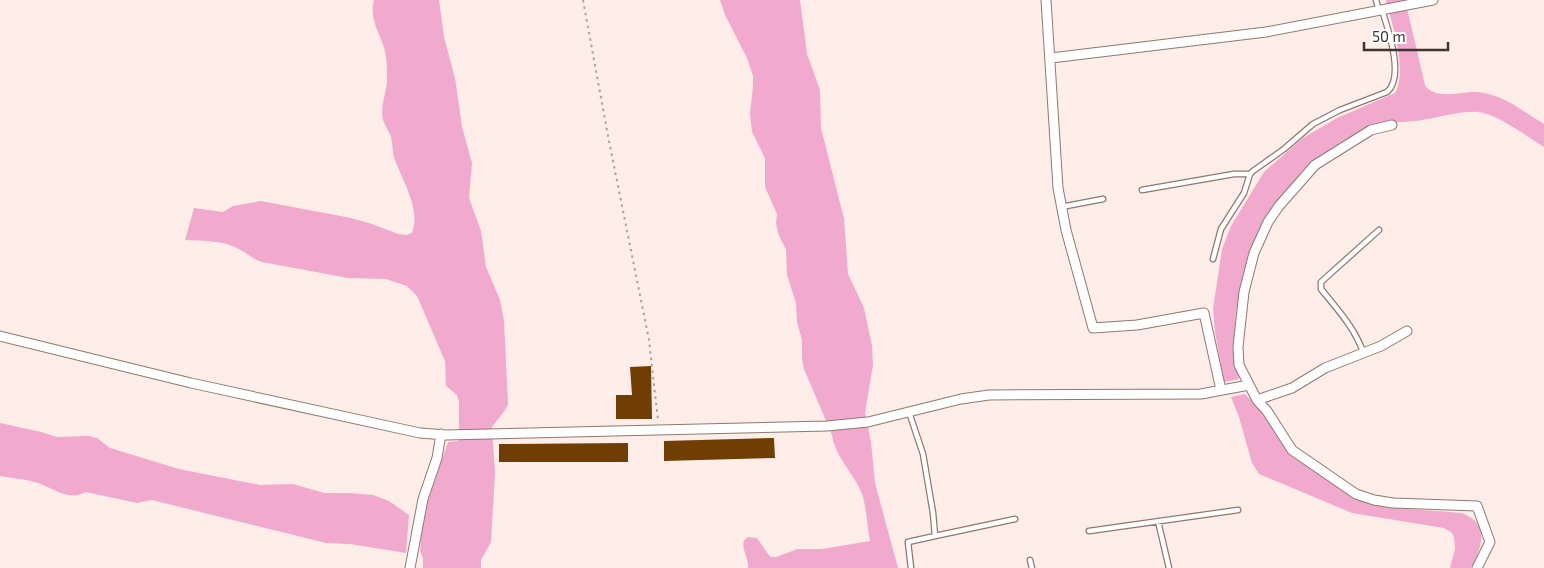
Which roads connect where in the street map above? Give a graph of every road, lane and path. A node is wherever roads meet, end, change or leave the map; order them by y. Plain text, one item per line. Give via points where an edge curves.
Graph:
1 (583, 0) edge
2 (1046, 0) edge
3 (1376, 0) edge
4 (1433, 0) edge
5 (1381, 10) junction
6 (1050, 58) junction
7 (1392, 125) dead end
8 (1250, 174) junction
9 (1142, 190) dead end
10 (1103, 199) dead end
11 (1061, 207) junction
12 (1379, 230) dead end
13 (1213, 259) dead end
14 (1407, 331) dead end
15 (0, 336) edge
16 (1363, 352) junction
17 (1249, 385) junction
18 (1221, 390) junction
19 (1257, 400) junction
20 (909, 412) junction
21 (659, 430) junction
22 (444, 435) junction
23 (1238, 510) dead end
24 (1015, 518) dead end
25 (1158, 521) junction
26 (1089, 531) dead end
27 (936, 536) junction
28 (1030, 560) dead end
29 (410, 568) edge
30 (912, 568) edge
31 (1032, 568) edge
32 (1169, 568) edge
33 (1477, 568) edge

1 - 21 path via 649,340
2 - 6 street
3 - 5 lane
4 - 5 street
5 - 6 street via 1266,32
5 - 8 lane via 1392,46 1395,75 1391,89 1313,124
6 - 11 street
7 - 17 street via 1371,130 1315,166 1268,222 1252,258 1244,292 1238,356
8 - 9 lane
8 - 13 lane via 1244,193 1221,229
10 - 11 lane
11 - 18 street via 1093,328 1137,326 1204,313
12 - 16 lane via 1320,285 1354,331
14 - 16 street
15 - 22 street via 191,383 420,433
16 - 19 street via 1325,368 1292,388
17 - 18 street
17 - 19 street
18 - 20 street via 1201,394 989,395
19 - 33 street via 1292,450 1356,494 1392,503 1477,506 1490,542
20 - 21 street via 868,422 827,426
20 - 27 lane via 923,454
21 - 22 street
22 - 29 street via 423,499
23 - 25 lane
24 - 27 lane
25 - 26 lane
25 - 32 lane
27 - 30 lane via 908,542
28 - 31 lane

